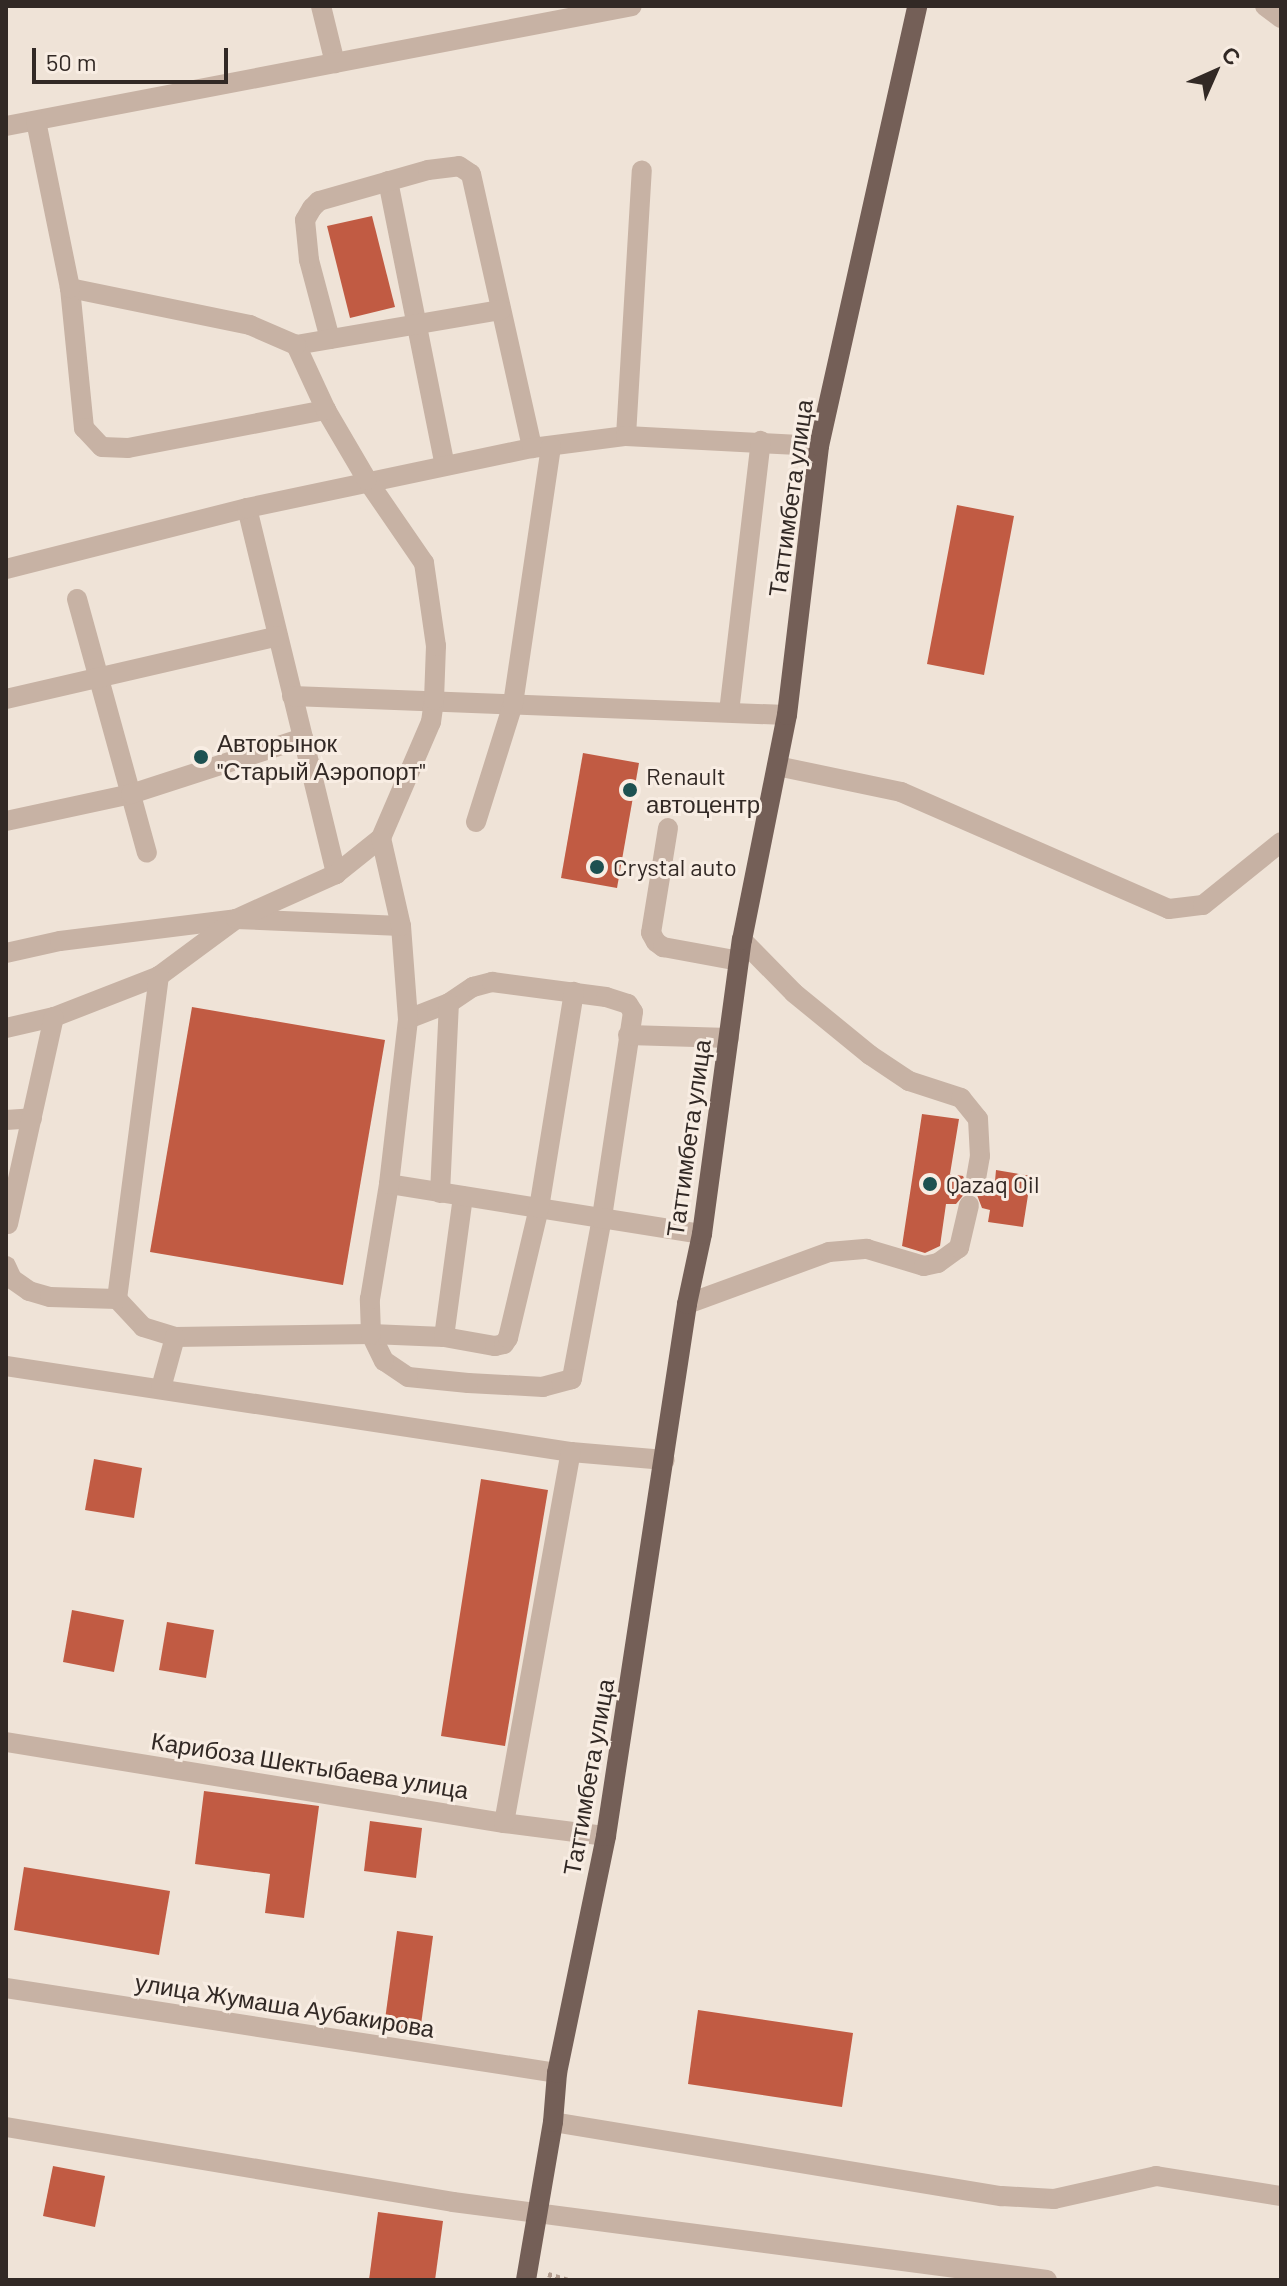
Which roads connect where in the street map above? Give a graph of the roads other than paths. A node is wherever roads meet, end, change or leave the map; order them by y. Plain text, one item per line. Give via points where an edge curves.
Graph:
1 (321, 6) edge
2 (632, 6) edge
3 (917, 6) edge
4 (1265, 6) edge
5 (1281, 18) edge
6 (335, 63) junction
7 (36, 121) junction
8 (6, 126) edge
9 (642, 170) dead end
10 (388, 181) junction
11 (70, 288) junction
12 (501, 310) junction
13 (417, 325) junction
14 (330, 339) junction
15 (296, 345) junction
16 (326, 410) junction
17 (626, 436) junction
18 (761, 441) junction
19 (819, 446) junction
20 (542, 448) junction
21 (445, 465) junction
22 (367, 480) junction
23 (247, 508) junction
24 (6, 569) edge
25 (77, 599) dead end
26 (278, 636) junction
27 (100, 679) junction
28 (292, 696) junction
29 (6, 699) edge
30 (434, 700) junction
31 (513, 704) junction
32 (729, 712) junction
33 (787, 715) junction
34 (303, 738) junction
35 (777, 766) junction
36 (131, 794) junction
37 (6, 821) edge
38 (476, 822) dead end
39 (668, 828) dead end
40 (381, 838) junction
41 (1281, 842) edge
42 (147, 853) dead end
43 (336, 874) junction
44 (236, 919) junction
45 (401, 926) junction
46 (742, 940) junction
47 (6, 953) edge
48 (739, 961) junction
49 (159, 976) junction
50 (574, 992) junction
51 (449, 1003) junction
52 (54, 1017) junction
53 (408, 1019) junction
54 (6, 1028) edge
55 (628, 1035) junction
56 (729, 1038) junction
57 (32, 1118) junction
58 (6, 1120) edge
59 (976, 1178) dead end
60 (389, 1184) junction
61 (440, 1193) junction
62 (463, 1196) junction
63 (969, 1205) dead end
64 (539, 1208) junction
65 (602, 1218) junction
66 (7, 1229) edge
67 (702, 1234) junction
68 (6, 1266) edge
69 (117, 1299) junction
70 (687, 1304) junction
71 (371, 1334) junction
72 (175, 1337) junction
73 (444, 1337) junction
74 (6, 1366) edge
75 (161, 1388) junction
76 (571, 1452) junction
77 (665, 1460) junction
78 (6, 1742) edge
79 (504, 1823) junction
80 (606, 1836) junction
81 (6, 1988) edge
82 (557, 2073) junction
83 (553, 2122) junction
84 (6, 2127) edge
85 (1281, 2196) edge
86 (538, 2213) junction
87 (526, 2280) edge
88 (1047, 2280) edge

1 - 6 street
2 - 6 street
3 - 19 main road, Таттимбета улица
4 - 5 street
6 - 7 street
7 - 8 street
7 - 11 street
9 - 17 street
10 - 12 street via 459,166 471,174
10 - 13 street
10 - 14 street via 319,201 305,220 309,260
11 - 15 street via 250,325
11 - 16 street via 84,428 102,447 128,448
12 - 13 street
12 - 20 street
13 - 14 street
13 - 21 street
14 - 15 street
15 - 16 street
16 - 22 street
17 - 18 street
17 - 20 street
18 - 19 street
18 - 32 street
19 - 33 main road, Таттимбета улица
20 - 21 street
20 - 31 street
21 - 22 street
22 - 23 street
22 - 30 street via 424,563 436,646
23 - 24 street
23 - 26 street
25 - 27 street
26 - 27 street
26 - 28 street
27 - 29 street
27 - 36 street
28 - 30 street
28 - 34 street
30 - 31 street
30 - 40 street via 431,722
31 - 32 street
31 - 38 street
32 - 33 street
33 - 35 main road, Таттимбета улица
34 - 36 street
34 - 43 street
35 - 41 street via 901,792 1169,909 1203,905
35 - 46 main road, Таттимбета улица
36 - 37 street
36 - 42 street
39 - 48 street via 651,933 663,947
40 - 43 street
40 - 45 street
43 - 44 street
44 - 45 street
44 - 47 street
44 - 49 street
45 - 53 street
46 - 48 main road, Таттимбета улица
46 - 59 street via 794,993 870,1055 909,1081 961,1098 978,1119
48 - 56 main road, Таттимбета улица
49 - 52 street
49 - 69 street
50 - 51 street via 492,982
50 - 55 street via 628,1004 633,1012
50 - 64 street
51 - 53 street
51 - 61 street
52 - 54 street
52 - 57 street
53 - 60 street
55 - 56 street
55 - 65 street
56 - 67 main road, Таттимбета улица
57 - 58 street
57 - 66 street
60 - 61 street
60 - 71 street via 370,1299
61 - 62 street
62 - 64 street
62 - 73 street
63 - 70 street via 959,1248 938,1263 924,1266 867,1249 829,1252
64 - 65 street
64 - 73 street via 504,1344 483,1346
65 - 67 street
65 - 71 street via 572,1379 543,1387 408,1377 384,1361
67 - 70 main road, Таттимбета улица
68 - 69 street via 12,1279 29,1291 50,1297
69 - 72 street via 143,1327
70 - 77 main road, Таттимбета улица
71 - 72 street
71 - 73 street
72 - 75 street
74 - 75 street
75 - 76 street
76 - 77 street
76 - 79 street
77 - 80 main road, Таттимбета улица
78 - 79 street, Карибоза Шектыбаева улица
79 - 80 street, Карибоза Шектыбаева улица
80 - 82 main road, Таттимбета улица
81 - 82 street, улица Жумаша Аубакирова
82 - 83 main road, Таттимбета улица
83 - 85 street via 1002,2196 1054,2199 1156,2176
83 - 86 main road, Таттимбета улица
84 - 86 street
86 - 87 main road, Таттимбета улица
86 - 88 street

